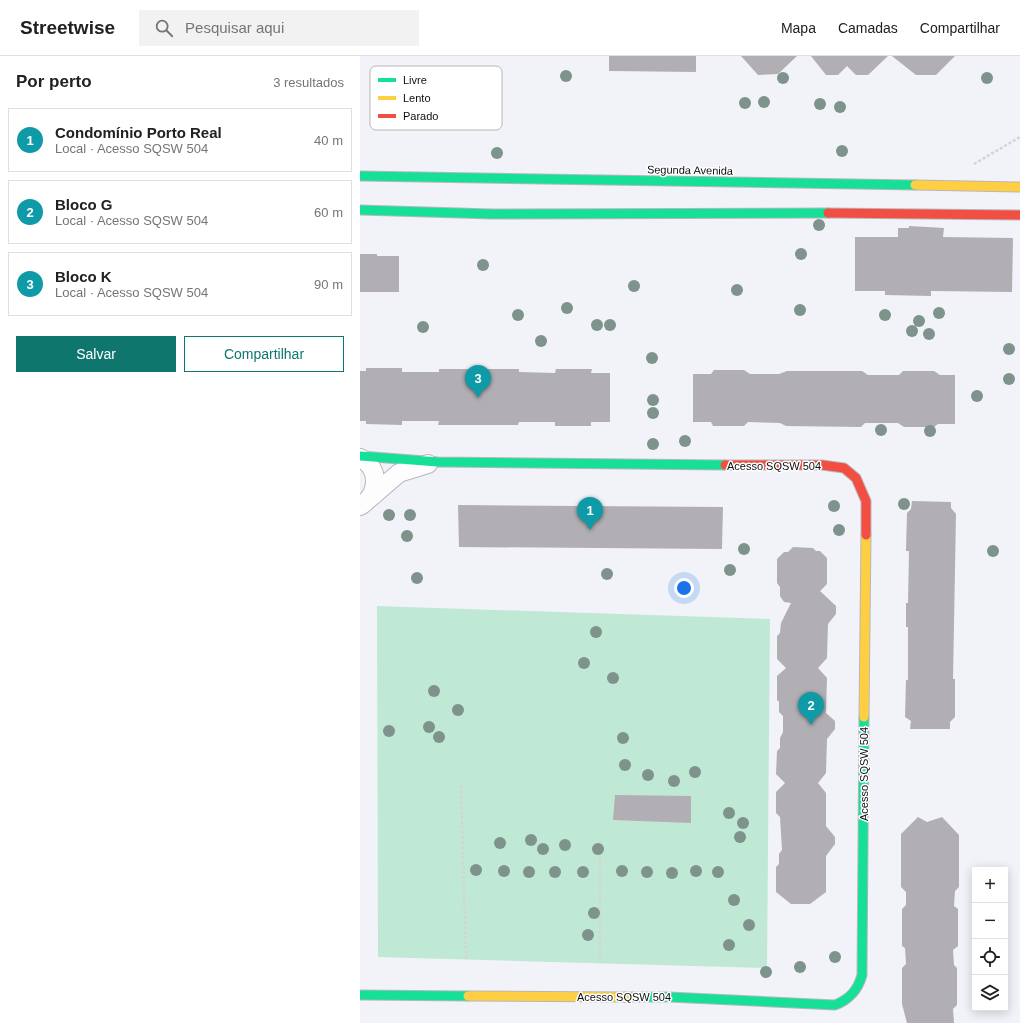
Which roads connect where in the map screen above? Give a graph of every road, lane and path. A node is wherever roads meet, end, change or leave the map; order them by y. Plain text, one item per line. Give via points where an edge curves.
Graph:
1 (1020, 137) edge
2 (973, 165) dead end
3 (360, 176) edge
4 (1020, 187) edge
5 (360, 210) edge
6 (1020, 215) edge
7 (360, 457) edge
8 (438, 462) junction
9 (365, 502) edge
10 (461, 786) dead end
11 (600, 841) dead end
12 (466, 960) dead end
13 (600, 963) dead end
14 (360, 995) edge

1 - 2 path
3 - 4 street, Segunda Avenida
5 - 6 street via 492,214 763,212
7 - 8 street, Acesso SQSW 504
7 - 9 street via 374,472 375,488
8 - 9 street, Acesso SQSW 504 via 398,473
8 - 14 street, Acesso SQSW 504 via 822,465 843,468 853,476 862,487 866,501 862,975 850,998 835,1004 669,997
10 - 12 path
11 - 13 path

